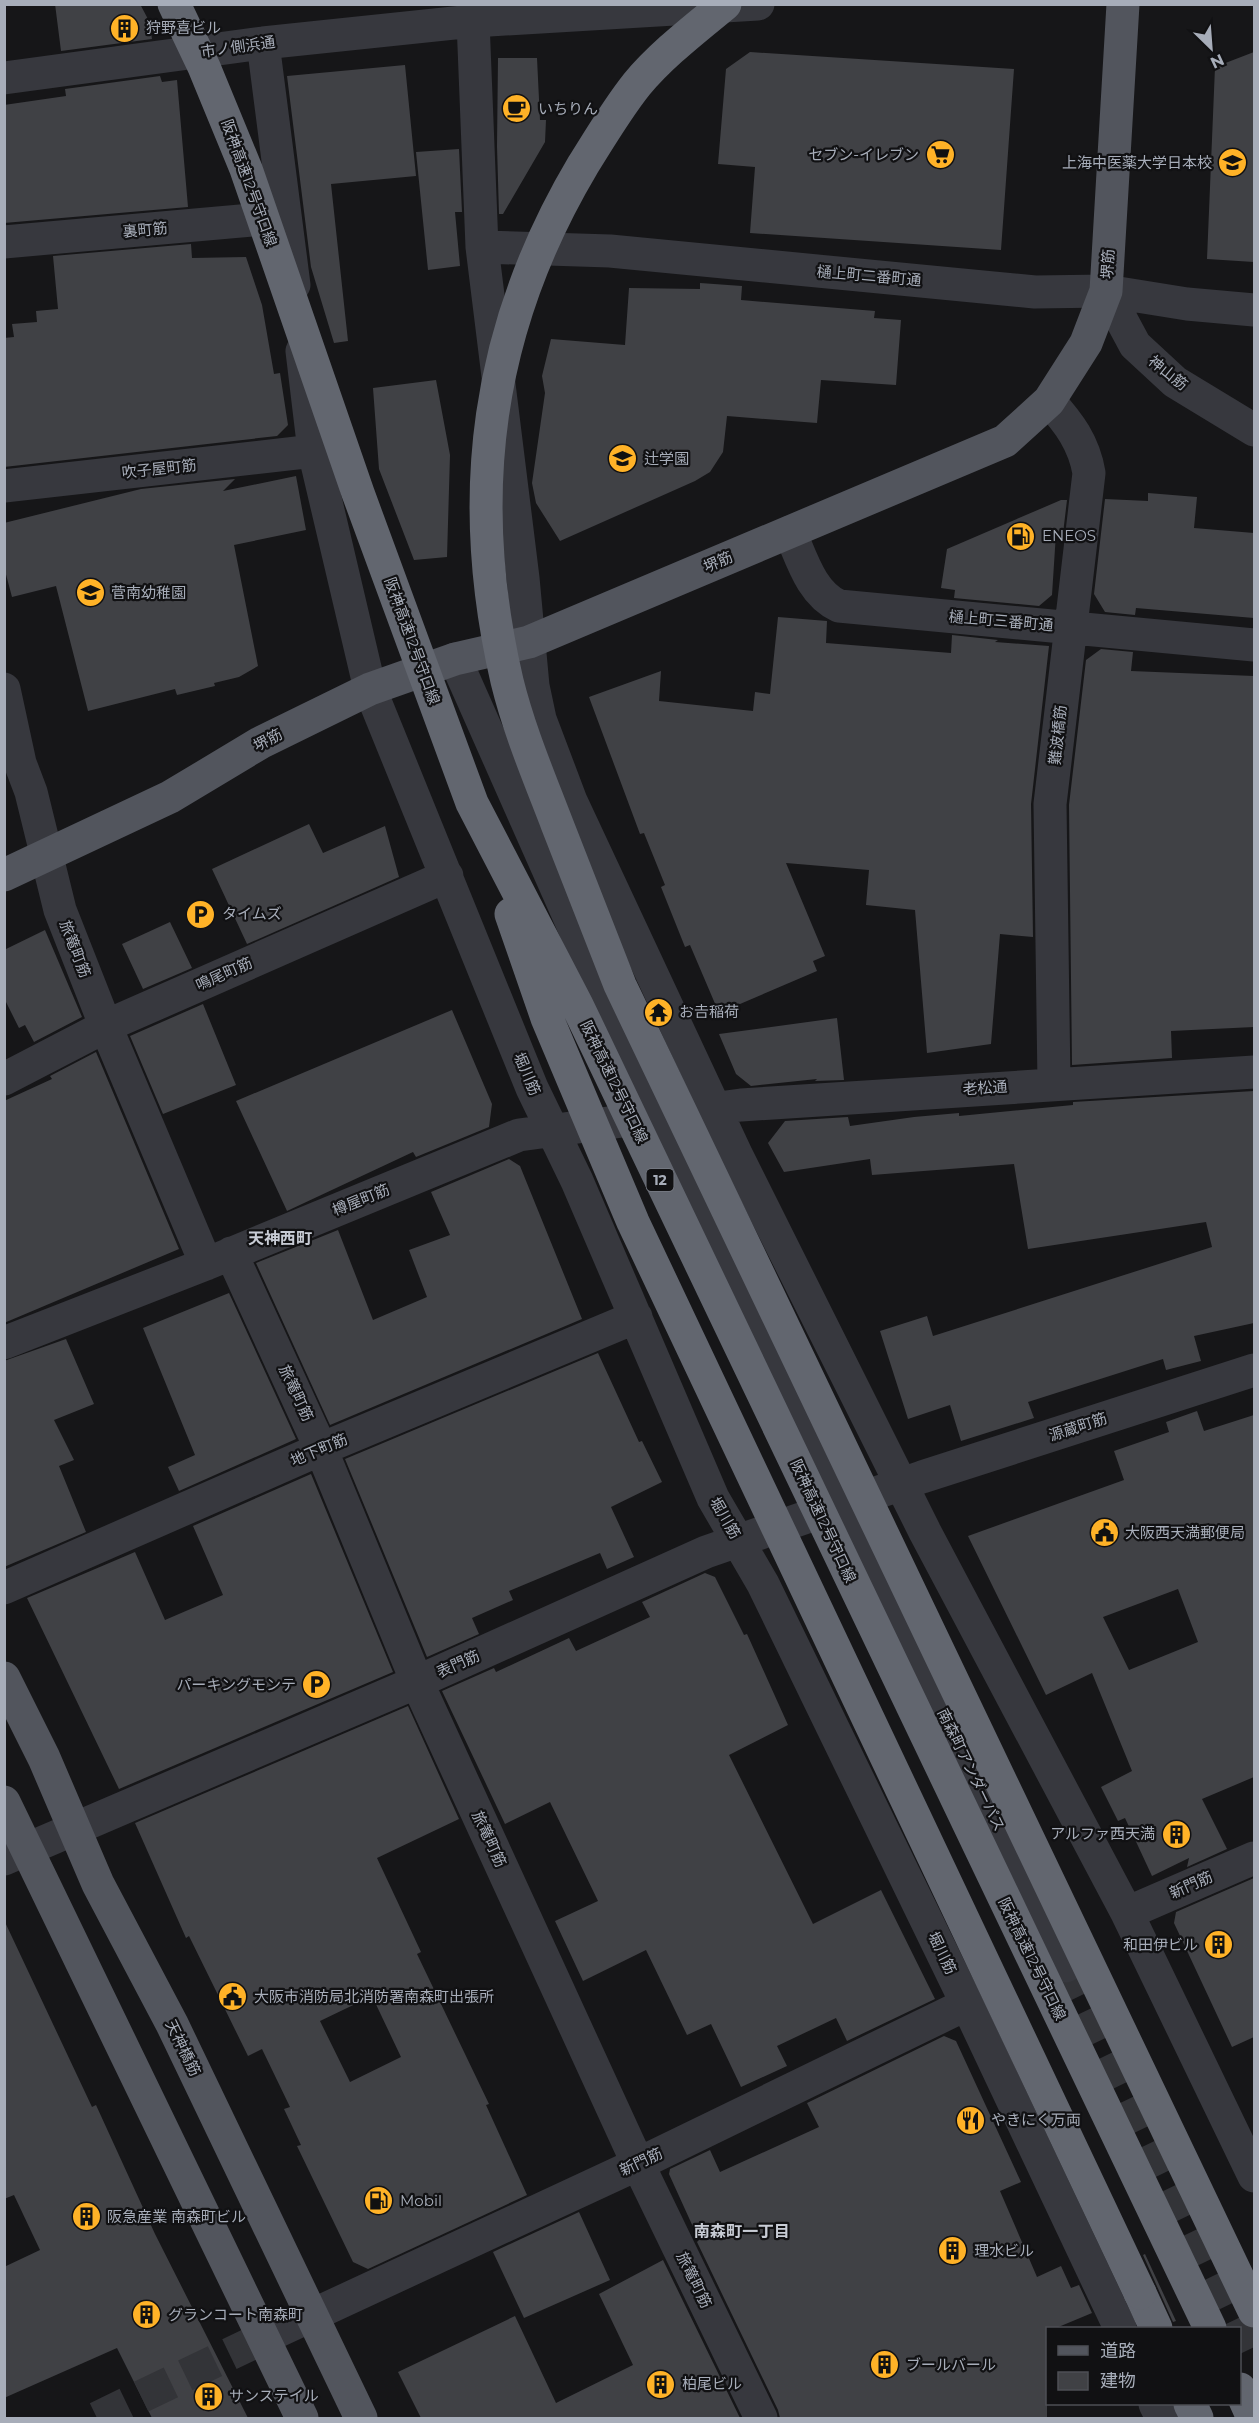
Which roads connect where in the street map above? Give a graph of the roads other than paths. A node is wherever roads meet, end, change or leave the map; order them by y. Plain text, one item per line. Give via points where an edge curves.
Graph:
1 (174, 4) edge
2 (725, 4) edge
3 (758, 4) edge
4 (1123, 4) edge
5 (473, 21) junction
6 (263, 43) junction
7 (4, 78) edge
8 (285, 217) junction
9 (4, 242) edge
10 (482, 247) junction
11 (1106, 291) junction
12 (1254, 310) edge
13 (1049, 401) junction
14 (1254, 430) edge
15 (314, 451) junction
16 (4, 486) edge
17 (790, 532) junction
18 (1070, 627) junction
19 (529, 642) junction
20 (1254, 645) edge
21 (455, 659) junction
22 (4, 689) edge
23 (370, 689) junction
24 (472, 803) junction
25 (45, 855) junction
26 (4, 875) edge
27 (447, 876) junction
28 (106, 1027) junction
29 (1254, 1072) edge
30 (4, 1079) edge
31 (1054, 1083) junction
32 (716, 1108) junction
33 (657, 1116) junction
34 (553, 1131) junction
35 (219, 1258) junction
36 (636, 1317) junction
37 (4, 1343) edge
38 (1254, 1370) edge
39 (321, 1449) junction
40 (901, 1484) junction
41 (843, 1504) junction
42 (738, 1541) junction
43 (4, 1588) edge
44 (4, 1678) edge
45 (417, 1682) junction
46 (4, 1802) edge
47 (75, 1830) junction
48 (16, 1855) edge
49 (1254, 1857) edge
50 (1127, 1913) junction
51 (1066, 1966) tunnel mouth
52 (967, 2004) junction
53 (638, 2164) junction
54 (1254, 2176) edge
55 (1254, 2311) edge
56 (312, 2315) junction
57 (1120, 2327) edge
58 (1156, 2327) edge
59 (1210, 2327) edge
60 (263, 2338) junction
61 (1241, 2394) edge
62 (302, 2418) edge
63 (361, 2418) edge
64 (761, 2418) edge
65 (1254, 2418) edge

1 - 24 highway, 阪神高速12号守口線 / 12, bridge via 246,170 358,493
2 - 55 highway, bridge via 638,83 597,142 532,263 510,328 496,387 484,504 487,564 508,683 537,772 620,985
3 - 5 street, 市ノ側浜通
4 - 11 main road, 堺筋
5 - 6 street, 市ノ側浜通
5 - 10 street
6 - 7 street, 市ノ側浜通
6 - 8 street, 堀川筋
8 - 9 street, 裏町筋
8 - 15 street, 堀川筋
10 - 11 street, 樋上町二番町通 via 610,251 1035,292
10 - 19 street
11 - 12 street, 樋上町二番町通
11 - 13 main road, 堺筋 via 1086,343
11 - 14 street, 神山筋 via 1135,345 1175,382
13 - 17 main road, 堺筋 via 1005,441
13 - 18 street, 難波橋筋 via 1083,447 1089,473
15 - 16 street, 吹子屋町筋
15 - 23 street, 堀川筋
17 - 18 street, 樋上町三番町通 via 815,587 840,606
17 - 19 main road, 堺筋
18 - 20 street, 樋上町三番町通
18 - 31 street, 難波橋筋 via 1050,804
19 - 21 main road, 堺筋
19 - 32 street via 540,719 571,801
21 - 23 main road, 堺筋
21 - 33 street, 南森町アンダーパス
22 - 25 street, 旅篭町筋
23 - 25 main road, 堺筋 via 260,743 170,797
23 - 27 street, 堀川筋
24 - 58 highway, bridge via 547,1018 633,1222
24 - 59 highway, 阪神高速12号守口線 / 12, bridge via 577,1005
25 - 26 main road, 堺筋
25 - 28 street, 旅篭町筋 via 60,910
27 - 28 street, 鳴尾町筋
27 - 34 street, 堀川筋
28 - 30 street, 鳴尾町筋
28 - 35 street, 旅篭町筋
29 - 31 street, 老松通
31 - 32 street, 老松通
32 - 33 street, 老松通
32 - 40 street
33 - 34 street, 樽屋町筋
33 - 41 street, 南森町アンダーパス
34 - 35 street, 樽屋町筋 via 519,1135
34 - 36 street, 堀川筋
35 - 37 street, 樽屋町筋
35 - 39 street, 旅篭町筋
36 - 39 street, 地下町筋
36 - 42 street, 堀川筋 via 713,1498
38 - 40 street, 源蔵町筋
39 - 43 street, 地下町筋
39 - 45 street, 旅篭町筋
40 - 41 street, 源蔵町筋
40 - 50 street
41 - 42 street, 表門筋
41 - 51 street, 南森町アンダーパス
42 - 45 street, 表門筋
42 - 52 street, 堀川筋 via 763,1584
44 - 47 main road, 天神橋筋
45 - 47 street, 表門筋
45 - 53 street, 旅篭町筋
46 - 48 main road
47 - 48 street, 表門筋
47 - 56 main road, 天神橋筋 via 98,1884 172,2024
48 - 60 main road
49 - 50 street, 新門筋
50 - 54 street
52 - 53 street, 新門筋
52 - 57 street, 堀川筋
53 - 56 street, 新門筋
53 - 64 street, 旅篭町筋
56 - 60 street, 新門筋
56 - 63 main road, 天神橋筋
60 - 62 main road
61 - 65 highway

